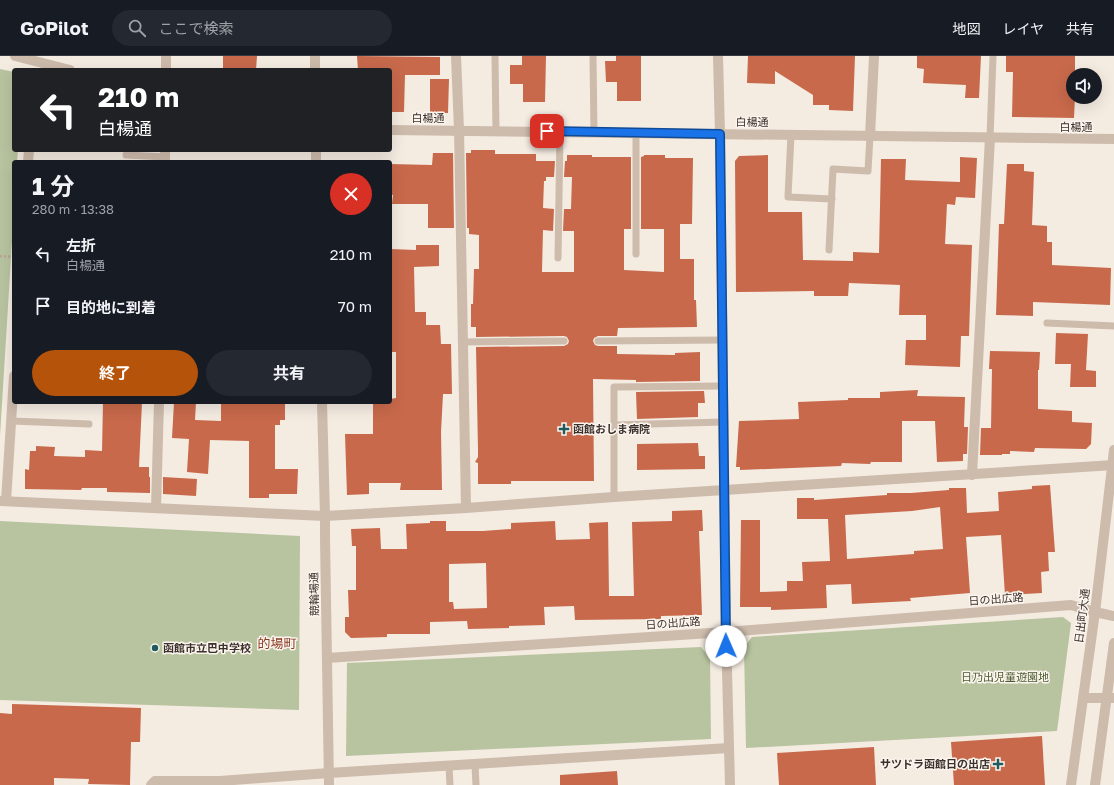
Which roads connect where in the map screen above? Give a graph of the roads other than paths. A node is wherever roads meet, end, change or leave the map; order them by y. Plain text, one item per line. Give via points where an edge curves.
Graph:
1 (15, 56) edge
2 (166, 56) edge
3 (315, 56) edge
4 (456, 56) edge
5 (496, 56) edge
6 (592, 56) edge
7 (718, 56) edge
8 (874, 56) edge
9 (993, 56) edge
10 (35, 62) edge
11 (61, 68) edge
12 (166, 68) edge
13 (315, 68) edge
14 (392, 130) edge
15 (459, 130) junction
16 (496, 131) junction
17 (560, 132) junction
18 (594, 132) junction
19 (636, 133) junction
20 (720, 134) junction
21 (791, 135) junction
22 (870, 136) junction
23 (990, 138) junction
24 (1114, 139) edge
25 (126, 156) dead end
26 (165, 156) edge
27 (832, 199) junction
28 (829, 250) dead end
29 (636, 254) dead end
30 (558, 258) dead end
31 (1047, 323) dead end
32 (1114, 326) edge
33 (722, 340) junction
34 (564, 341) dead end
35 (598, 341) dead end
36 (462, 342) junction
37 (723, 386) junction
38 (12, 404) edge
39 (159, 404) edge
40 (322, 404) edge
41 (11, 422) junction
42 (724, 422) junction
43 (89, 424) dead end
44 (614, 425) junction
45 (1114, 450) edge
46 (1113, 465) edge
47 (972, 475) junction
48 (724, 490) junction
49 (614, 497) junction
50 (3, 501) edge
51 (156, 508) junction
52 (466, 508) junction
53 (325, 516) junction
54 (1095, 612) junction
55 (1114, 616) edge
56 (726, 632) junction
57 (1114, 643) edge
58 (327, 658) junction
59 (1083, 698) junction
60 (1110, 698) edge
61 (729, 748) junction
62 (475, 765) junction
63 (449, 766) junction
64 (329, 773) junction
65 (151, 785) edge
66 (329, 785) edge
67 (450, 785) edge
68 (476, 785) edge
69 (730, 785) edge
70 (1070, 785) edge
71 (1095, 785) edge

1 - 10 street
2 - 12 street
3 - 13 street
4 - 15 street
5 - 16 lane
6 - 18 lane
7 - 20 street
8 - 22 street
9 - 23 lane
10 - 11 street
14 - 15 street, 白楊通
15 - 16 street, 白楊通
15 - 36 street
16 - 17 street, 白楊通
17 - 18 street, 白楊通
17 - 30 lane
18 - 19 street, 白楊通
19 - 20 street, 白楊通
19 - 29 lane
20 - 21 street, 白楊通
20 - 33 street
21 - 22 street, 白楊通
21 - 27 lane via 788,197
22 - 23 street, 白楊通
22 - 27 lane via 868,171 833,169
23 - 24 street, 白楊通
23 - 47 street
25 - 26 lane
27 - 28 lane
31 - 32 lane
33 - 35 lane
33 - 37 street
34 - 36 lane
36 - 52 street
37 - 42 street
37 - 44 lane via 614,387
38 - 41 street
39 - 51 street
40 - 53 street, 競輪場通
41 - 43 lane
41 - 50 street
42 - 44 lane
42 - 48 street
44 - 49 lane
45 - 46 street, 日出町大通
46 - 47 street
46 - 54 street, 日出町大通
47 - 48 street
48 - 49 street
48 - 56 street
49 - 52 street
50 - 51 street
51 - 53 street
52 - 53 street
53 - 58 street, 競輪場通
54 - 55 street, 日の出広路
54 - 56 street, 日の出広路 via 1071,605
54 - 59 street, 日出町大通
56 - 58 street, 日の出広路
56 - 61 street
57 - 60 street
58 - 64 street, 競輪場通
59 - 60 street
59 - 70 street, 日出町大通
60 - 71 street
61 - 62 street
61 - 69 street
62 - 63 street
62 - 68 lane
63 - 64 street
63 - 67 lane
64 - 65 street via 220,781 154,781
64 - 66 street, 競輪場通

